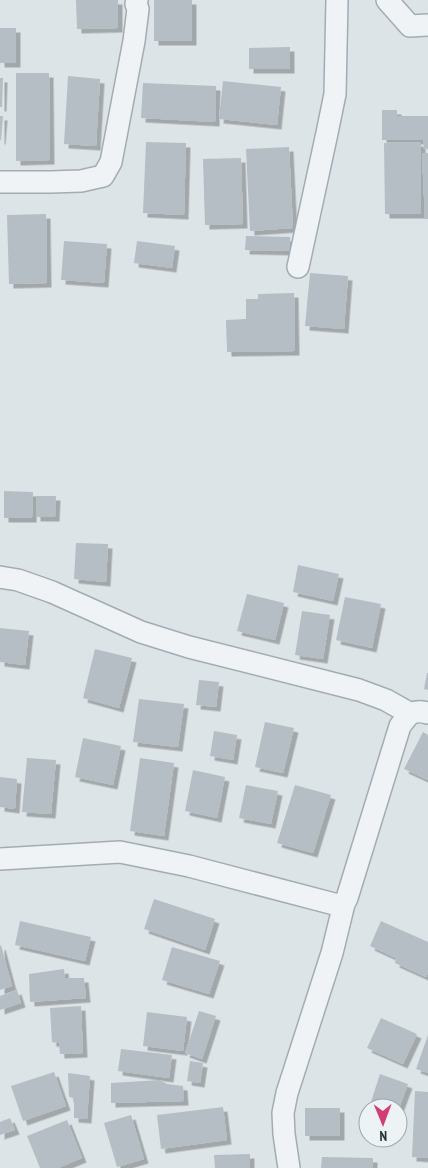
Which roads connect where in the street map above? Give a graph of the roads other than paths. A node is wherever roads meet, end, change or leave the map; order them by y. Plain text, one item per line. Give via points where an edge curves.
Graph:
1 (137, 0) edge
2 (337, 0) edge
3 (387, 0) edge
4 (428, 25) edge
5 (0, 182) edge
6 (298, 267) dead end
7 (0, 577) edge
8 (419, 713) edge
9 (0, 859) edge
10 (344, 904) junction
11 (289, 1168) edge

1 - 5 street via 134,41 111,162 103,176 81,181
2 - 6 street via 335,94
3 - 4 street via 410,26
7 - 8 street via 52,592 141,632 359,690
8 - 10 street via 400,726
9 - 10 street via 120,852
10 - 11 street via 332,953 287,1093 283,1113

